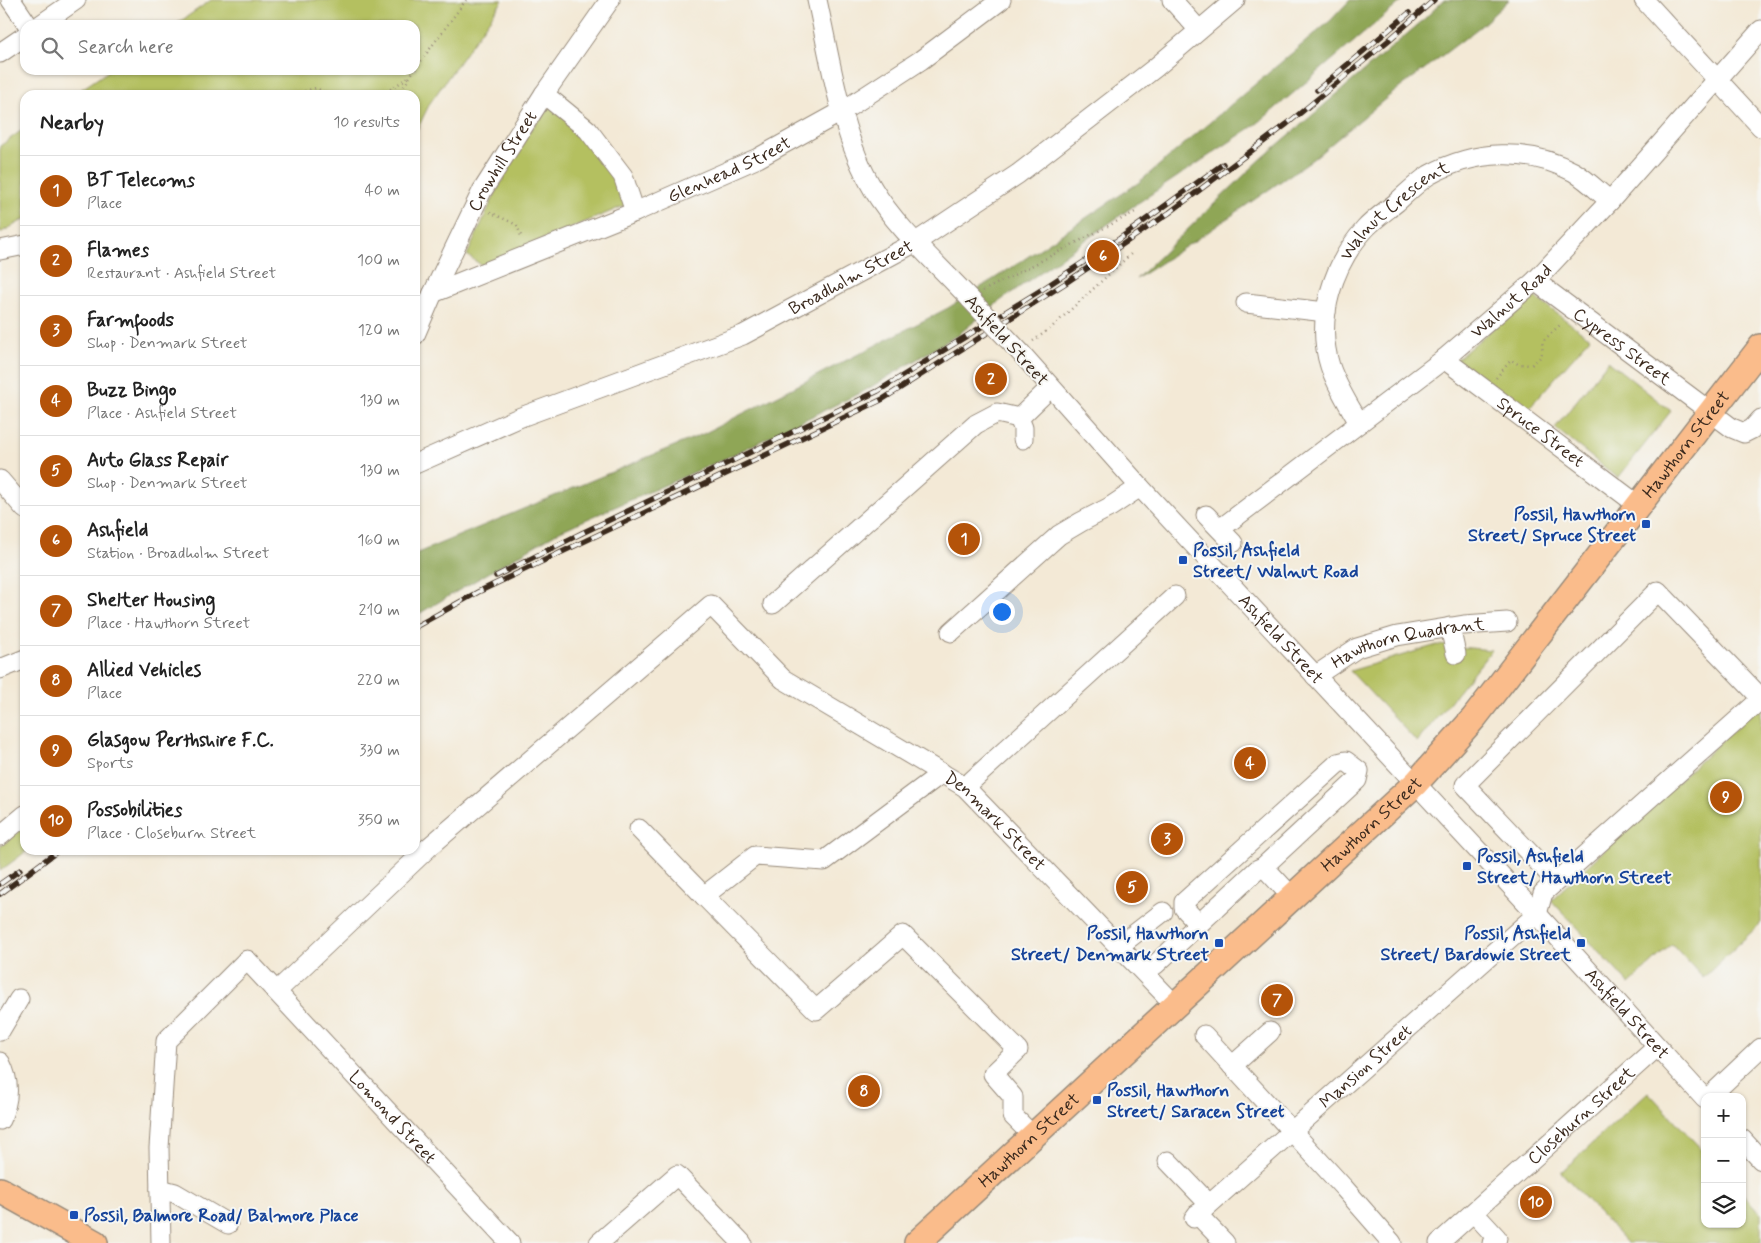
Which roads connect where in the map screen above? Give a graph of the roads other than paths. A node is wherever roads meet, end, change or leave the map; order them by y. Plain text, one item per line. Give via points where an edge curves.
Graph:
1 (11, 0) edge
2 (76, 0) edge
3 (610, 0) edge
4 (817, 0) edge
5 (1001, 0) edge
6 (1172, 0) edge
7 (1235, 0) edge
8 (1644, 0) edge
9 (25, 20) edge
10 (47, 20) edge
11 (1199, 30) junction
12 (1761, 30) edge
13 (20, 39) edge
14 (0, 52) edge
15 (1719, 79) junction
16 (544, 94) junction
17 (841, 112) junction
18 (1761, 127) edge
19 (1610, 201) junction
20 (635, 212) junction
21 (916, 242) junction
22 (20, 246) edge
23 (0, 250) edge
24 (1535, 281) junction
25 (433, 293) junction
26 (1246, 303) dead end
27 (1326, 312) junction
28 (420, 323) edge
29 (1761, 347) edge
30 (1444, 358) junction
31 (1050, 388) junction
32 (1711, 411) junction
33 (1019, 418) junction
34 (1761, 419) edge
35 (1360, 423) junction
36 (1023, 438) dead end
37 (420, 462) edge
38 (0, 480) edge
39 (1140, 487) junction
40 (20, 503) edge
41 (1638, 506) junction
42 (1206, 515) dead end
43 (1220, 529) junction
44 (1233, 543) dead end
45 (1175, 596) dead end
46 (773, 604) dead end
47 (1507, 622) dead end
48 (1450, 627) junction
49 (952, 632) dead end
50 (1456, 654) dead end
51 (20, 662) edge
52 (0, 669) edge
53 (1315, 676) junction
54 (1761, 698) edge
55 (942, 773) junction
56 (1416, 783) junction
57 (965, 787) junction
58 (20, 819) edge
59 (639, 829) dead end
60 (0, 836) edge
61 (421, 842) edge
62 (408, 855) edge
63 (1263, 867) junction
64 (1556, 882) junction
65 (704, 896) junction
66 (1292, 897) junction
67 (1163, 912) dead end
68 (1537, 914) junction
69 (1199, 924) junction
70 (1119, 946) junction
71 (1155, 965) dead end
72 (277, 991) junction
73 (19, 999) dead end
74 (1175, 1004) junction
75 (0, 1031) edge
76 (1270, 1032) dead end
77 (1204, 1035) dead end
78 (1656, 1047) junction
79 (1758, 1053) edge
80 (0, 1062) edge
81 (1232, 1066) junction
82 (1713, 1093) edge
83 (1701, 1095) edge
84 (0, 1120) edge
85 (1292, 1131) junction
86 (1033, 1136) junction
87 (1746, 1144) edge
88 (1761, 1160) edge
89 (1168, 1161) dead end
90 (160, 1189) junction
91 (3, 1197) edge
92 (1200, 1212) junction
93 (1474, 1213) junction
94 (228, 1224) dead end
95 (923, 1241) edge
96 (95, 1243) edge
97 (161, 1243) edge
98 (510, 1243) edge
99 (599, 1243) edge
100 (742, 1243) edge
101 (1225, 1243) edge
102 (1392, 1243) edge
103 (1439, 1243) edge
104 (1492, 1243) edge

1 - 9 street
2 - 10 street
3 - 16 street, Crowhill Street
4 - 17 street, Ashfield Street
5 - 17 street, Glenhead Street via 921,60
6 - 11 street
7 - 11 street, Broadholm Street
8 - 15 street
11 - 21 street, Broadholm Street via 1018,174
12 - 15 street, Walnut Road
13 - 14 street
15 - 18 street
15 - 19 street, Walnut Road
16 - 20 street via 588,130 623,176
16 - 25 street, Crowhill Street via 482,191
17 - 20 street, Glenhead Street via 758,158
17 - 21 street, Ashfield Street via 873,189
19 - 24 street, Walnut Road
19 - 27 street, Walnut Crescent via 1575,173 1551,162 1496,154 1451,165 1428,176 1366,228 1338,268
20 - 25 street, Glenhead Street
21 - 31 street, Ashfield Street, bridge
21 - 37 street, Broadholm Street via 743,336 521,417
22 - 23 street
24 - 30 street, Walnut Road
24 - 32 street, Cypress Street
25 - 28 street, Crowhill Street
26 - 27 street
27 - 35 street, Walnut Crescent via 1329,364
29 - 32 main road, Hawthorn Street
30 - 35 street, Walnut Road
30 - 41 street, Spruce Street
31 - 33 street
31 - 39 street, Ashfield Street
32 - 34 street, Cypress Street via 1744,433
32 - 41 main road, Hawthorn Street
33 - 36 street
33 - 46 street via 997,413 976,424
35 - 43 street, Walnut Road
38 - 40 street
39 - 49 street via 1059,535
39 - 53 street, Ashfield Street
41 - 56 main road, Hawthorn Street via 1479,710
42 - 43 street
43 - 44 street
45 - 57 street
47 - 48 street, Hawthorn Quadrant
48 - 50 street
48 - 53 street, Hawthorn Quadrant via 1397,636 1356,648
51 - 52 street
53 - 56 street, Ashfield Street
54 - 64 street
54 - 64 street via 1658,591 1465,785
55 - 57 street, Denmark Street
55 - 61 street, Denmark Street via 783,679 711,605
55 - 65 street via 824,861 755,856
56 - 66 main road, Hawthorn Street
56 - 68 street, Ashfield Street
57 - 70 street, Denmark Street
58 - 60 street
59 - 65 street
62 - 72 street
63 - 66 street
63 - 69 street via 1258,868
63 - 69 street via 1357,780 1359,771 1346,761 1338,763 1184,902 1184,908
64 - 68 street via 1543,893
65 - 86 street via 816,1010 903,934 1018,1050 993,1074 1013,1097 1013,1116
66 - 74 main road, Hawthorn Street
67 - 70 street
68 - 78 street, Ashfield Street
68 - 85 street, Mansion Street
69 - 71 street
70 - 74 street, Denmark Street
72 - 90 street, Lomond Street via 248,960 166,1041 159,1148
72 - 98 street, Lomond Street
73 - 75 street
74 - 86 main road, Hawthorn Street
76 - 81 street
77 - 81 street
78 - 83 street, Ashfield Street
78 - 93 street, Closeburn Street
79 - 82 street
80 - 84 street via 9,1090
81 - 85 street
85 - 92 street, Mansion Street
85 - 102 street
86 - 95 main road, Hawthorn Street
87 - 88 street
89 - 92 street
90 - 94 street via 175,1193
90 - 97 street
91 - 96 main road
92 - 101 street
93 - 103 street, Closeburn Street
93 - 104 street via 1497,1238
99 - 100 street via 677,1175

